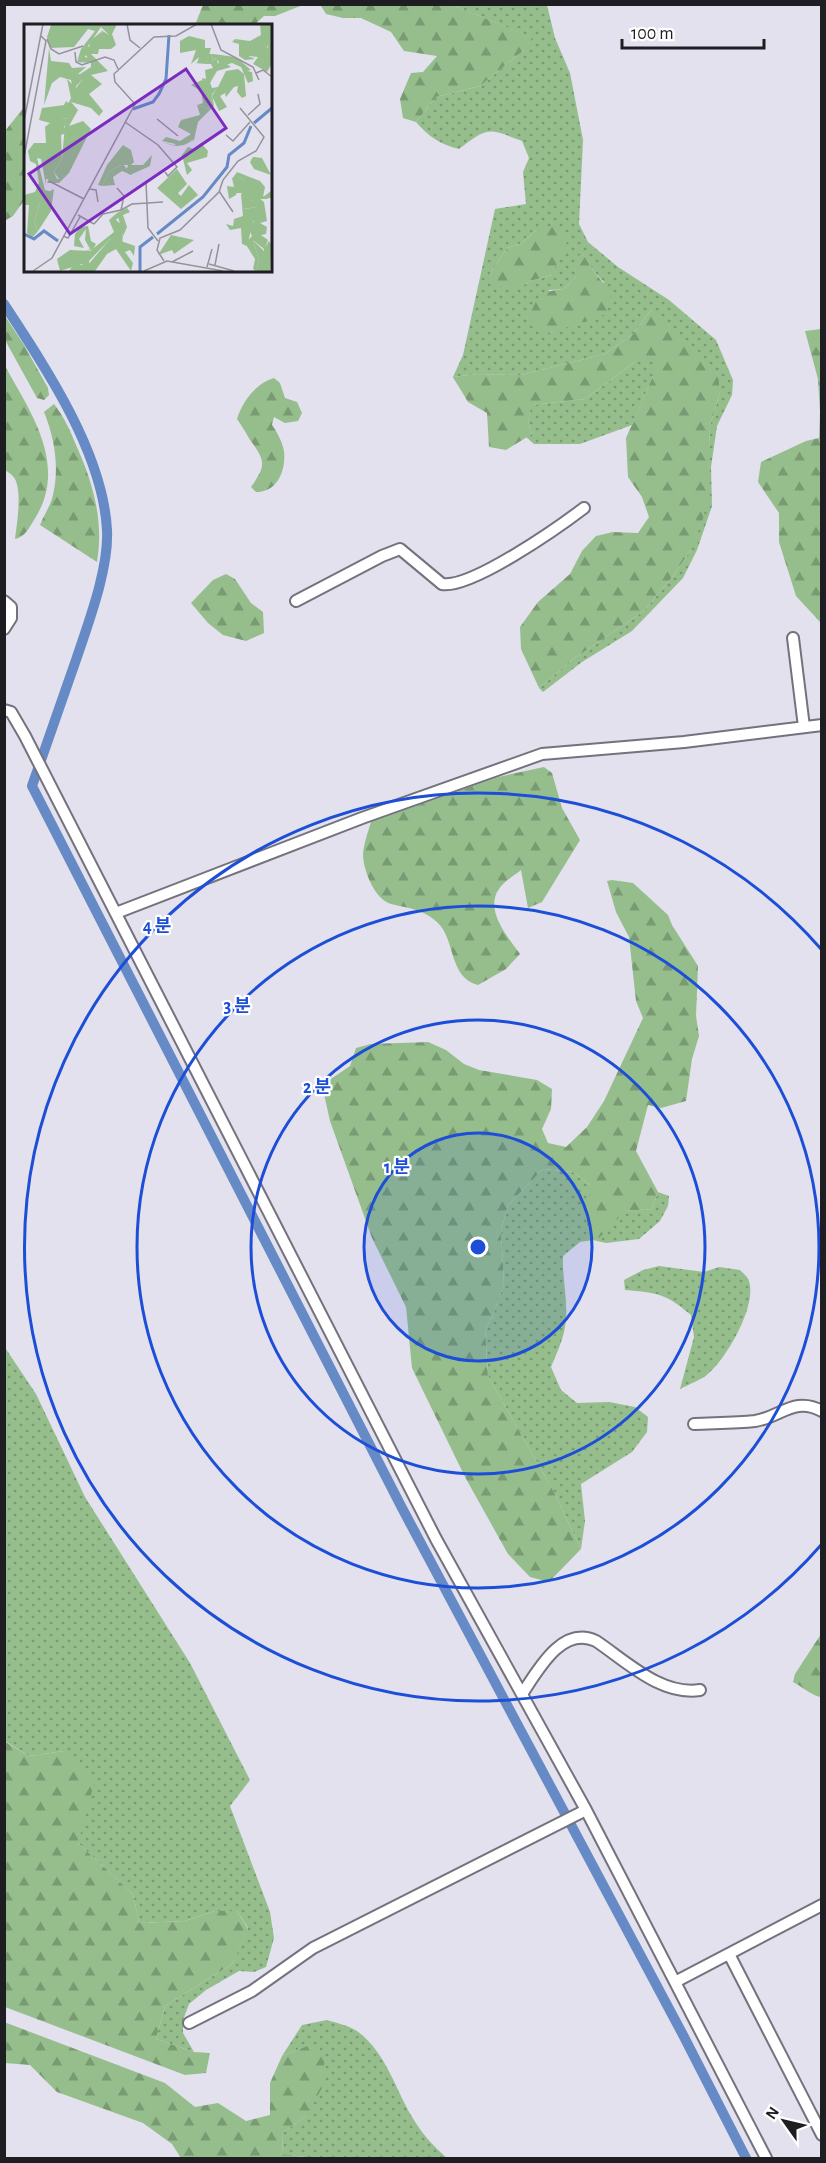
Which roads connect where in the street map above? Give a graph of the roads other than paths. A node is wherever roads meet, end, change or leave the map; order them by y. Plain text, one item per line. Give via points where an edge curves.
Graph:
1 (584, 508) dead end
2 (4, 601) edge
3 (296, 601) dead end
4 (4, 629) edge
5 (794, 638) dead end
6 (4, 699) edge
7 (8, 711) edge
8 (822, 725) edge
9 (804, 728) junction
10 (116, 913) junction
11 (822, 1411) edge
12 (694, 1424) dead end
13 (700, 1690) dead end
14 (522, 1694) junction
15 (583, 1812) junction
16 (822, 1905) edge
17 (729, 1954) junction
18 (675, 1982) junction
19 (189, 2023) dead end
20 (822, 2135) edge
21 (765, 2158) edge

1 - 3 street via 555,531 461,583 442,584 400,549
2 - 4 street via 11,607 11,618
5 - 9 street
6 - 7 street
7 - 10 street via 34,752
8 - 9 street
9 - 10 street via 542,754 351,822
10 - 14 street via 436,1539
11 - 12 street via 802,1404 757,1421
13 - 14 street via 684,1691 663,1684 596,1641 577,1636 562,1643
14 - 15 street
15 - 18 street
15 - 19 street via 313,1948 252,1991
16 - 17 street
17 - 18 street
17 - 20 street
18 - 21 street

